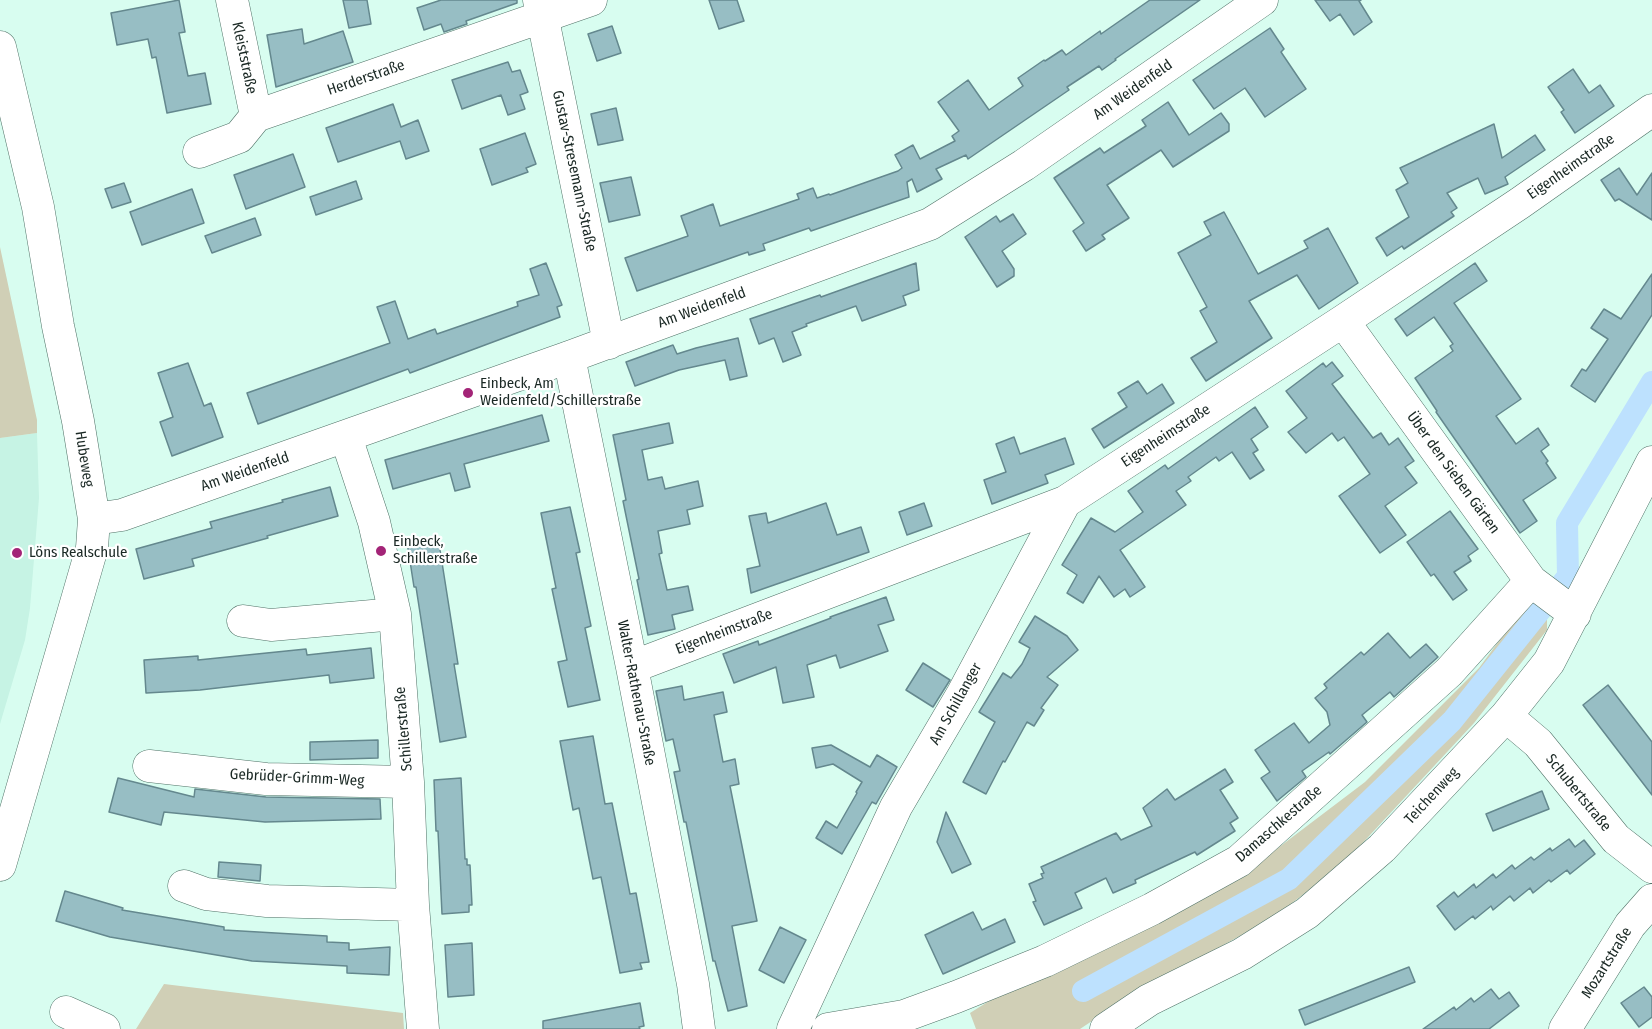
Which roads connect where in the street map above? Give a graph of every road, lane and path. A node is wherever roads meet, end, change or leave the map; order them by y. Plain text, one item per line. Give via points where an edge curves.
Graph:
1 (232, 0) edge
2 (591, 0) edge
3 (1262, 0) edge
4 (540, 8) edge
5 (0, 47) edge
6 (1652, 110) edge
7 (256, 116) junction
8 (198, 152) dead end
9 (1343, 321) junction
10 (609, 343) junction
11 (569, 357) junction
12 (346, 436) junction
13 (1652, 462) edge
14 (1065, 502) junction
15 (94, 519) junction
16 (1532, 581) junction
17 (1574, 613) junction
18 (395, 614) junction
19 (243, 621) dead end
20 (632, 667) junction
21 (1506, 716) junction
22 (149, 766) dead end
23 (408, 782) junction
24 (0, 865) edge
25 (1652, 867) edge
26 (184, 886) dead end
27 (1652, 900) edge
28 (413, 905) junction
29 (66, 1012) dead end
30 (104, 1029) edge
31 (423, 1029) edge
32 (699, 1029) edge
33 (793, 1029) edge
34 (828, 1029) edge
35 (1106, 1029) edge
36 (1565, 1029) edge

1 - 7 street, Kleiststraße
2 - 4 street, Herderstraße
3 - 10 street, Am Weidenfeld via 1024,165 930,224
4 - 7 street, Herderstraße
4 - 10 street, Gustav-Stresemann-Straße
5 - 15 street, Hubeweg via 38,207
6 - 9 street, Eigenheimstraße
7 - 8 street, Herderstraße via 239,137
9 - 14 street, Eigenheimstraße
9 - 16 street, Über den Sieben Gärten
10 - 11 street, Am Weidenfeld
11 - 12 street, Am Weidenfeld
11 - 20 street, Walter-Rathenau-Straße
12 - 15 street, Am Weidenfeld via 122,515
12 - 18 street, Schillerstraße via 374,522
13 - 17 street, Teichenweg
14 - 20 street, Eigenheimstraße
14 - 33 street, Am Schillanger via 963,693 896,807
15 - 24 street, Hubeweg via 92,548
16 - 17 street, Über den Sieben Gärten
16 - 34 street, Damaschkestraße via 1449,672 1239,861 1152,909 1044,961 956,997 904,1016
17 - 21 street, Teichenweg via 1549,662
18 - 19 street via 271,625
18 - 23 street, Schillerstraße
20 - 32 street, Walter-Rathenau-Straße
21 - 25 street, Schubertstraße via 1538,743 1616,839
21 - 35 street, Teichenweg via 1382,848 1308,913 1242,954 1149,1000
22 - 23 street, Gebrüder-Grimm-Weg via 266,779
23 - 28 street, Schillerstraße
26 - 28 street via 206,894 267,901
27 - 36 street, Mozartstraße via 1630,925
28 - 31 street, Schillerstraße
29 - 30 street

